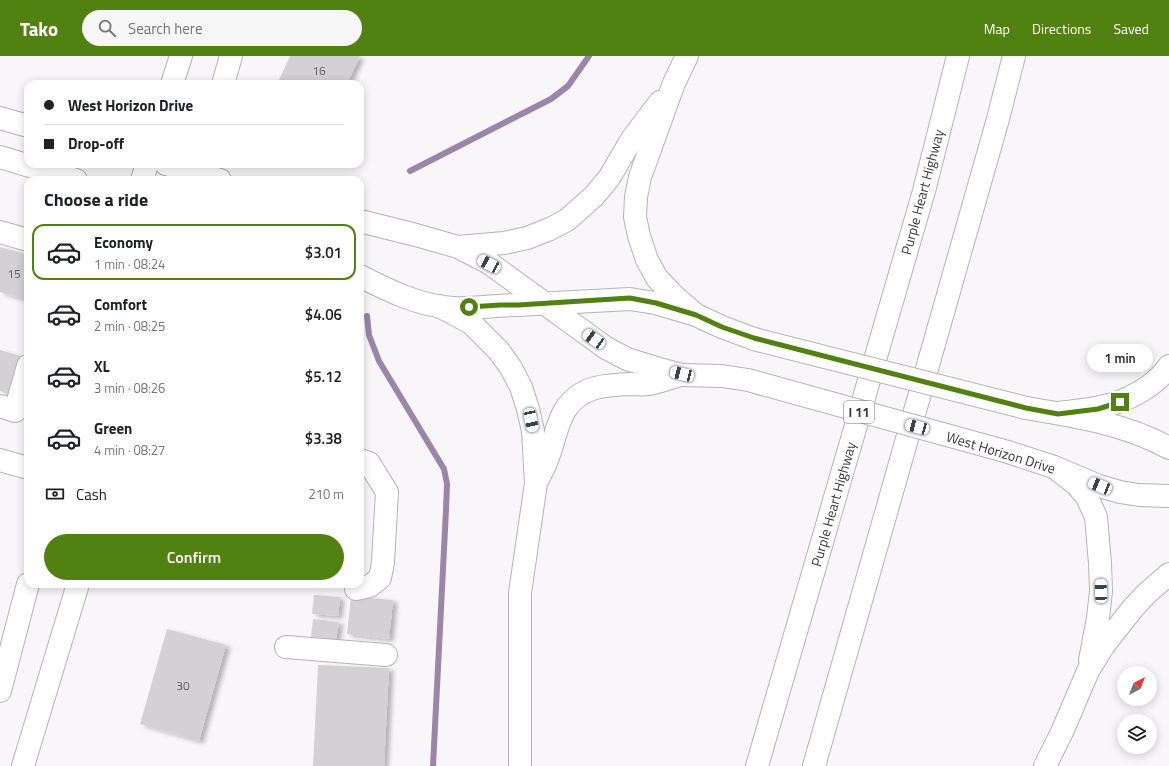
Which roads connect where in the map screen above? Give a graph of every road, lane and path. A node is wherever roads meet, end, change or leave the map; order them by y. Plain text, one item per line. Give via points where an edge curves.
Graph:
1 (181, 56) edge
2 (232, 56) edge
3 (687, 56) edge
4 (958, 56) edge
5 (1014, 56) edge
6 (173, 80) edge
7 (224, 80) edge
8 (674, 83) junction
9 (0, 118) edge
10 (24, 125) edge
11 (0, 157) edge
12 (24, 164) edge
13 (36, 168) edge
14 (182, 168) edge
15 (198, 172) edge
16 (63, 176) edge
17 (209, 176) edge
18 (364, 222) edge
19 (0, 232) edge
20 (24, 239) edge
21 (458, 247) junction
22 (364, 278) edge
23 (544, 304) junction
24 (439, 306) junction
25 (696, 315) junction
26 (1169, 366) edge
27 (682, 374) junction
28 (24, 380) edge
29 (0, 406) edge
30 (1058, 414) junction
31 (1169, 448) edge
32 (0, 460) edge
33 (364, 461) edge
34 (24, 467) edge
35 (1054, 467) junction
36 (536, 482) junction
37 (1169, 496) edge
38 (1169, 574) edge
39 (364, 587) edge
40 (27, 588) edge
41 (77, 588) edge
42 (361, 588) edge
43 (356, 589) dead end
44 (286, 647) dead end
45 (386, 655) dead end
46 (1088, 671) junction
47 (0, 691) edge
48 (23, 766) edge
49 (520, 766) edge
50 (757, 766) edge
51 (814, 766) edge
52 (1045, 766) edge

1 - 6 main road
2 - 7 main road
3 - 8 main road
4 - 50 main road, Purple Heart Highway / I 11 via 924,191
5 - 51 main road
8 - 21 main road via 632,139 609,178 594,196 567,220 527,238
8 - 25 main road via 640,177 635,217 644,253 657,278
9 - 10 main road
11 - 12 main road
13 - 16 main road
14 - 15 main road
15 - 17 main road
18 - 21 main road, West Horizon Drive
19 - 20 main road
21 - 23 main road, West Horizon Drive via 489,264
22 - 24 main road via 393,292
23 - 24 main road via 454,308
23 - 25 main road via 630,298
23 - 27 main road, West Horizon Drive via 606,348 627,359
24 - 36 main road via 470,323 511,368 521,388 533,430
25 - 30 main road, bridge via 754,338
26 - 30 main road via 1157,380 1120,402 1098,409
27 - 35 main road, West Horizon Drive, bridge via 748,380
27 - 36 main road via 649,384 593,388 573,400 558,426
28 - 29 main road via 15,410
30 - 31 main road via 1132,431
32 - 34 main road
33 - 39 main road via 369,463 387,492 380,578
35 - 37 main road, West Horizon Drive via 1120,492
35 - 46 main road via 1076,484 1087,497 1096,517 1101,591
36 - 49 main road via 520,593
38 - 46 main road via 1133,608 1104,645
40 - 47 main road
41 - 48 main road
42 - 43 main road
44 - 45 main road
46 - 52 main road

